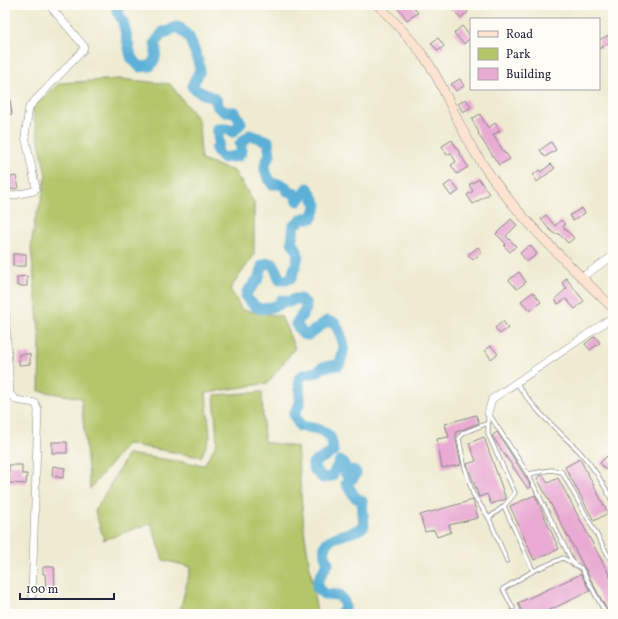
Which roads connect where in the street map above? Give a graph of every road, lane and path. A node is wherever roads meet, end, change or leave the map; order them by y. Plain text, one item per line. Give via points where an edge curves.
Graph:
1 (49, 5) edge
2 (378, 5) edge
3 (5, 197) edge
4 (613, 256) edge
5 (582, 277) junction
6 (5, 307) edge
7 (613, 308) edge
8 (613, 317) edge
9 (516, 382) junction
10 (488, 413) junction
11 (488, 423) junction
12 (528, 474) junction
13 (613, 503) edge
14 (504, 506) junction
15 (489, 518) junction
16 (507, 561) dead end
17 (613, 564) edge
18 (574, 566) junction
19 (533, 571) junction
20 (32, 595) dead end
21 (513, 608) dead end
22 (606, 614) edge

1 - 3 street via 84,46 29,107 25,136 36,188 34,191
2 - 5 street via 413,41 432,69 475,154 501,190
4 - 5 street
5 - 7 street
6 - 20 street via 10,394 12,398 35,403 38,409
8 - 9 street
9 - 10 street via 492,399
9 - 13 lane via 542,417 589,463
10 - 11 lane
10 - 12 lane
11 - 14 lane via 488,434 515,493
11 - 15 lane via 463,433 459,439 473,494
12 - 17 lane via 551,470 562,472
12 - 18 lane
14 - 15 lane
14 - 19 lane
15 - 16 lane
18 - 19 lane via 563,558
18 - 22 lane via 581,568
19 - 21 lane via 503,589

